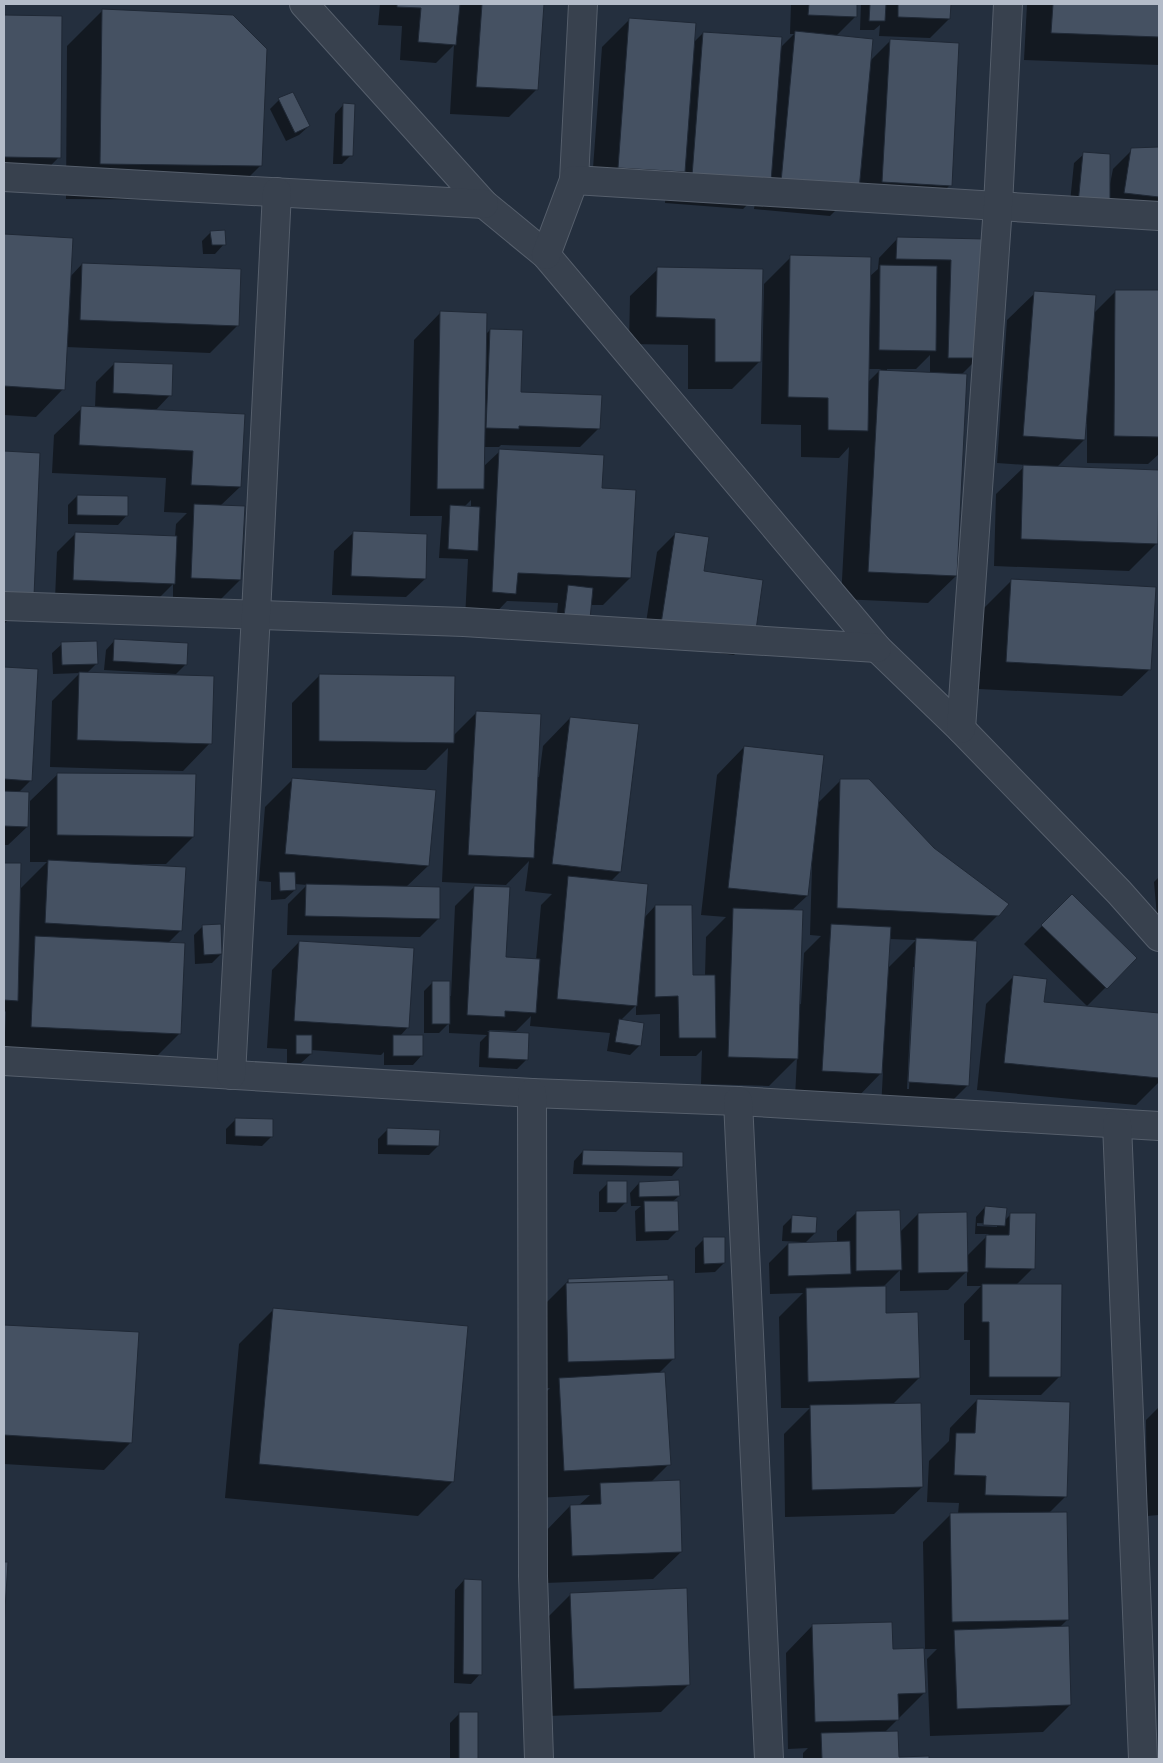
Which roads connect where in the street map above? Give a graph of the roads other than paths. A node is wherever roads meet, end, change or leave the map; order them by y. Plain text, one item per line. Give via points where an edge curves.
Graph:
1 (304, 4) edge
2 (583, 4) edge
3 (1008, 4) edge
4 (4, 177) edge
5 (574, 180) junction
6 (277, 192) junction
7 (484, 204) junction
8 (998, 206) junction
9 (1159, 216) edge
10 (546, 255) junction
11 (4, 606) edge
12 (256, 614) junction
13 (877, 648) junction
14 (962, 729) junction
15 (1159, 937) edge
16 (4, 1061) edge
17 (231, 1075) junction
18 (532, 1093) junction
19 (738, 1101) junction
20 (1116, 1124) junction
21 (1159, 1126) edge
22 (539, 1759) edge
23 (769, 1759) edge
24 (1143, 1759) edge

1 - 7 street
2 - 5 street
3 - 8 street
4 - 6 street
5 - 8 street
5 - 10 street
6 - 7 street
6 - 12 street
7 - 10 street
8 - 9 street
8 - 14 street
10 - 13 street
11 - 12 street
12 - 13 street via 464,622
12 - 17 street
13 - 14 street
14 - 15 street
16 - 17 street
17 - 18 street
18 - 19 street
18 - 22 street via 533,1576
19 - 20 street
19 - 23 street
20 - 21 street
20 - 24 street

